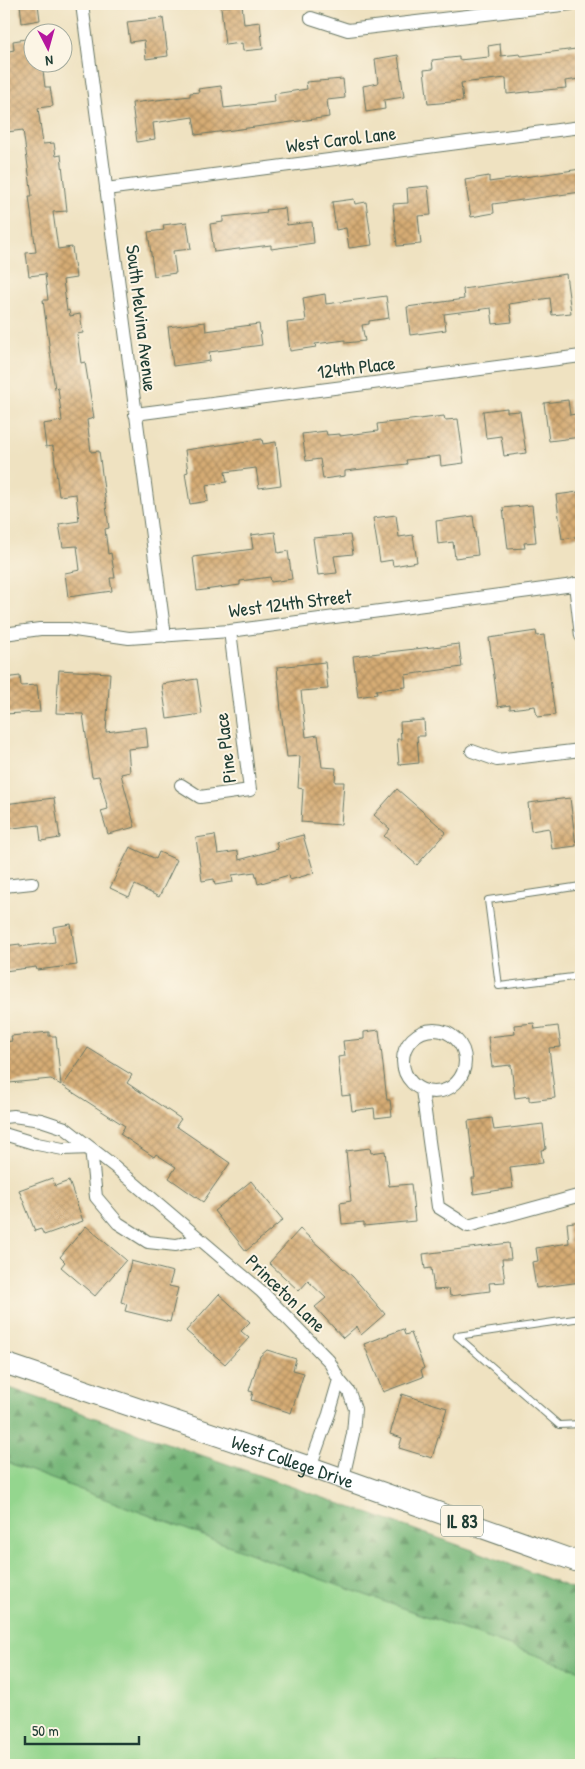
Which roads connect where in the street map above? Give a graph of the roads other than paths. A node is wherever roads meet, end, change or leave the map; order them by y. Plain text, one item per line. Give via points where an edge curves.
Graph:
1 (82, 4) edge
2 (571, 4) edge
3 (311, 18) dead end
4 (581, 126) edge
5 (106, 189) junction
6 (581, 356) edge
7 (135, 414) junction
8 (578, 584) edge
9 (230, 631) junction
10 (4, 634) edge
11 (165, 636) junction
12 (581, 636) edge
13 (581, 750) edge
14 (472, 751) dead end
15 (181, 785) dead end
16 (32, 883) dead end
17 (4, 886) edge
18 (581, 886) edge
19 (581, 976) edge
20 (422, 1090) junction
21 (4, 1117) edge
22 (4, 1134) edge
23 (91, 1148) junction
24 (581, 1195) edge
25 (199, 1240) junction
26 (581, 1318) edge
27 (4, 1363) edge
28 (339, 1380) junction
29 (581, 1424) edge
30 (310, 1466) junction
31 (343, 1478) junction
32 (581, 1563) edge

1 - 5 street, South Melvina Avenue
2 - 3 street via 348,30
4 - 5 street, West Carol Lane
5 - 7 street, South Melvina Avenue
6 - 7 street, 124th Place
7 - 11 street, South Melvina Avenue
8 - 9 street, West 124th Street
8 - 12 street
9 - 11 street, West 124th Street
9 - 15 street, Pine Place via 250,790 200,797
10 - 11 street, West 124th Street via 68,629 129,638
13 - 14 street via 497,760
16 - 17 street
18 - 19 lane via 488,900 499,986
20 - 20 street via 444,1091 461,1078 466,1057 456,1038 447,1032 437,1029 418,1033 405,1048 405,1072
20 - 24 street via 438,1207 468,1226
21 - 23 street, Princeton Lane via 41,1120 65,1128
22 - 23 street via 63,1149
23 - 25 street, Princeton Lane
23 - 25 street via 96,1197 118,1223 148,1242 176,1244
25 - 28 street, Princeton Lane via 262,1292 329,1361
26 - 29 lane via 457,1336 559,1425
27 - 30 main road, West College Drive / IL 83
28 - 30 street
28 - 31 street, Princeton Lane via 350,1392 355,1409
30 - 31 main road, West College Drive / IL 83
31 - 32 main road, West College Drive / IL 83

